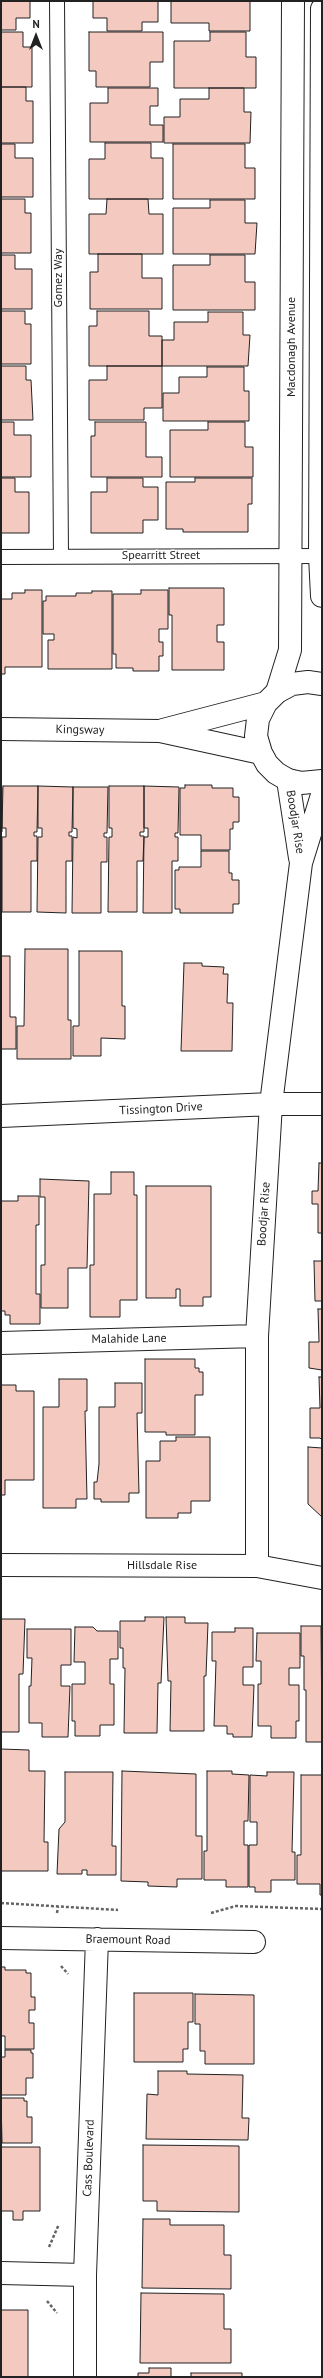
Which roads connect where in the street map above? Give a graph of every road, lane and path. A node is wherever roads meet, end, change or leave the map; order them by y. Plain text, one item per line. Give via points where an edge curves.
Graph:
1 (57, 1) edge
2 (293, 1) edge
3 (322, 9) edge
4 (61, 556) junction
5 (291, 556) junction
6 (320, 556) junction
7 (1, 557) edge
8 (322, 596) edge
9 (322, 684) edge
10 (272, 697) junction
11 (1, 729) edge
12 (160, 731) junction
13 (260, 753) junction
14 (288, 780) junction
15 (322, 781) edge
16 (322, 795) edge
17 (301, 863) junction
18 (271, 1104) junction
19 (322, 1104) edge
20 (1, 1116) edge
21 (256, 1336) junction
22 (1, 1343) edge
23 (1, 1565) edge
24 (256, 1566) junction
25 (322, 1578) edge
26 (1, 1903) edge
27 (322, 1909) edge
28 (121, 1911) dead end
29 (207, 1914) dead end
30 (1, 1938) edge
31 (96, 1939) junction
32 (254, 1942) dead end
33 (1, 2273) edge
34 (85, 2275) junction
35 (85, 2377) edge

1 - 4 lane, Gomez Way
2 - 5 street, Macdonagh Avenue
3 - 6 street
4 - 5 lane, Spearritt Street
4 - 7 lane, Spearritt Street
5 - 6 lane, Spearritt Street
5 - 10 street, Macdonagh Avenue via 290,650
6 - 8 street
9 - 10 street, Kingsway via 292,684
10 - 12 street, Kingsway
10 - 13 street via 258,719 256,736
11 - 12 street, Kingsway
12 - 13 street, Kingsway
13 - 14 street via 276,773
14 - 15 street via 301,783
14 - 17 street, Boodjar Rise
16 - 17 street, Boodjar Rise
17 - 18 street, Boodjar Rise
18 - 19 street, Tissington Drive
18 - 20 street, Tissington Drive
18 - 21 street, Boodjar Rise
21 - 22 street, Malahide Lane
21 - 24 street, Boodjar Rise
23 - 24 street, Hillsdale Rise
24 - 25 street, Hillsdale Rise
26 - 28 path
27 - 29 path via 236,1906
30 - 31 street, Braemount Road
31 - 32 street, Braemount Road
31 - 34 street, Cass Boulevard
33 - 34 street
34 - 35 street, Cass Boulevard

